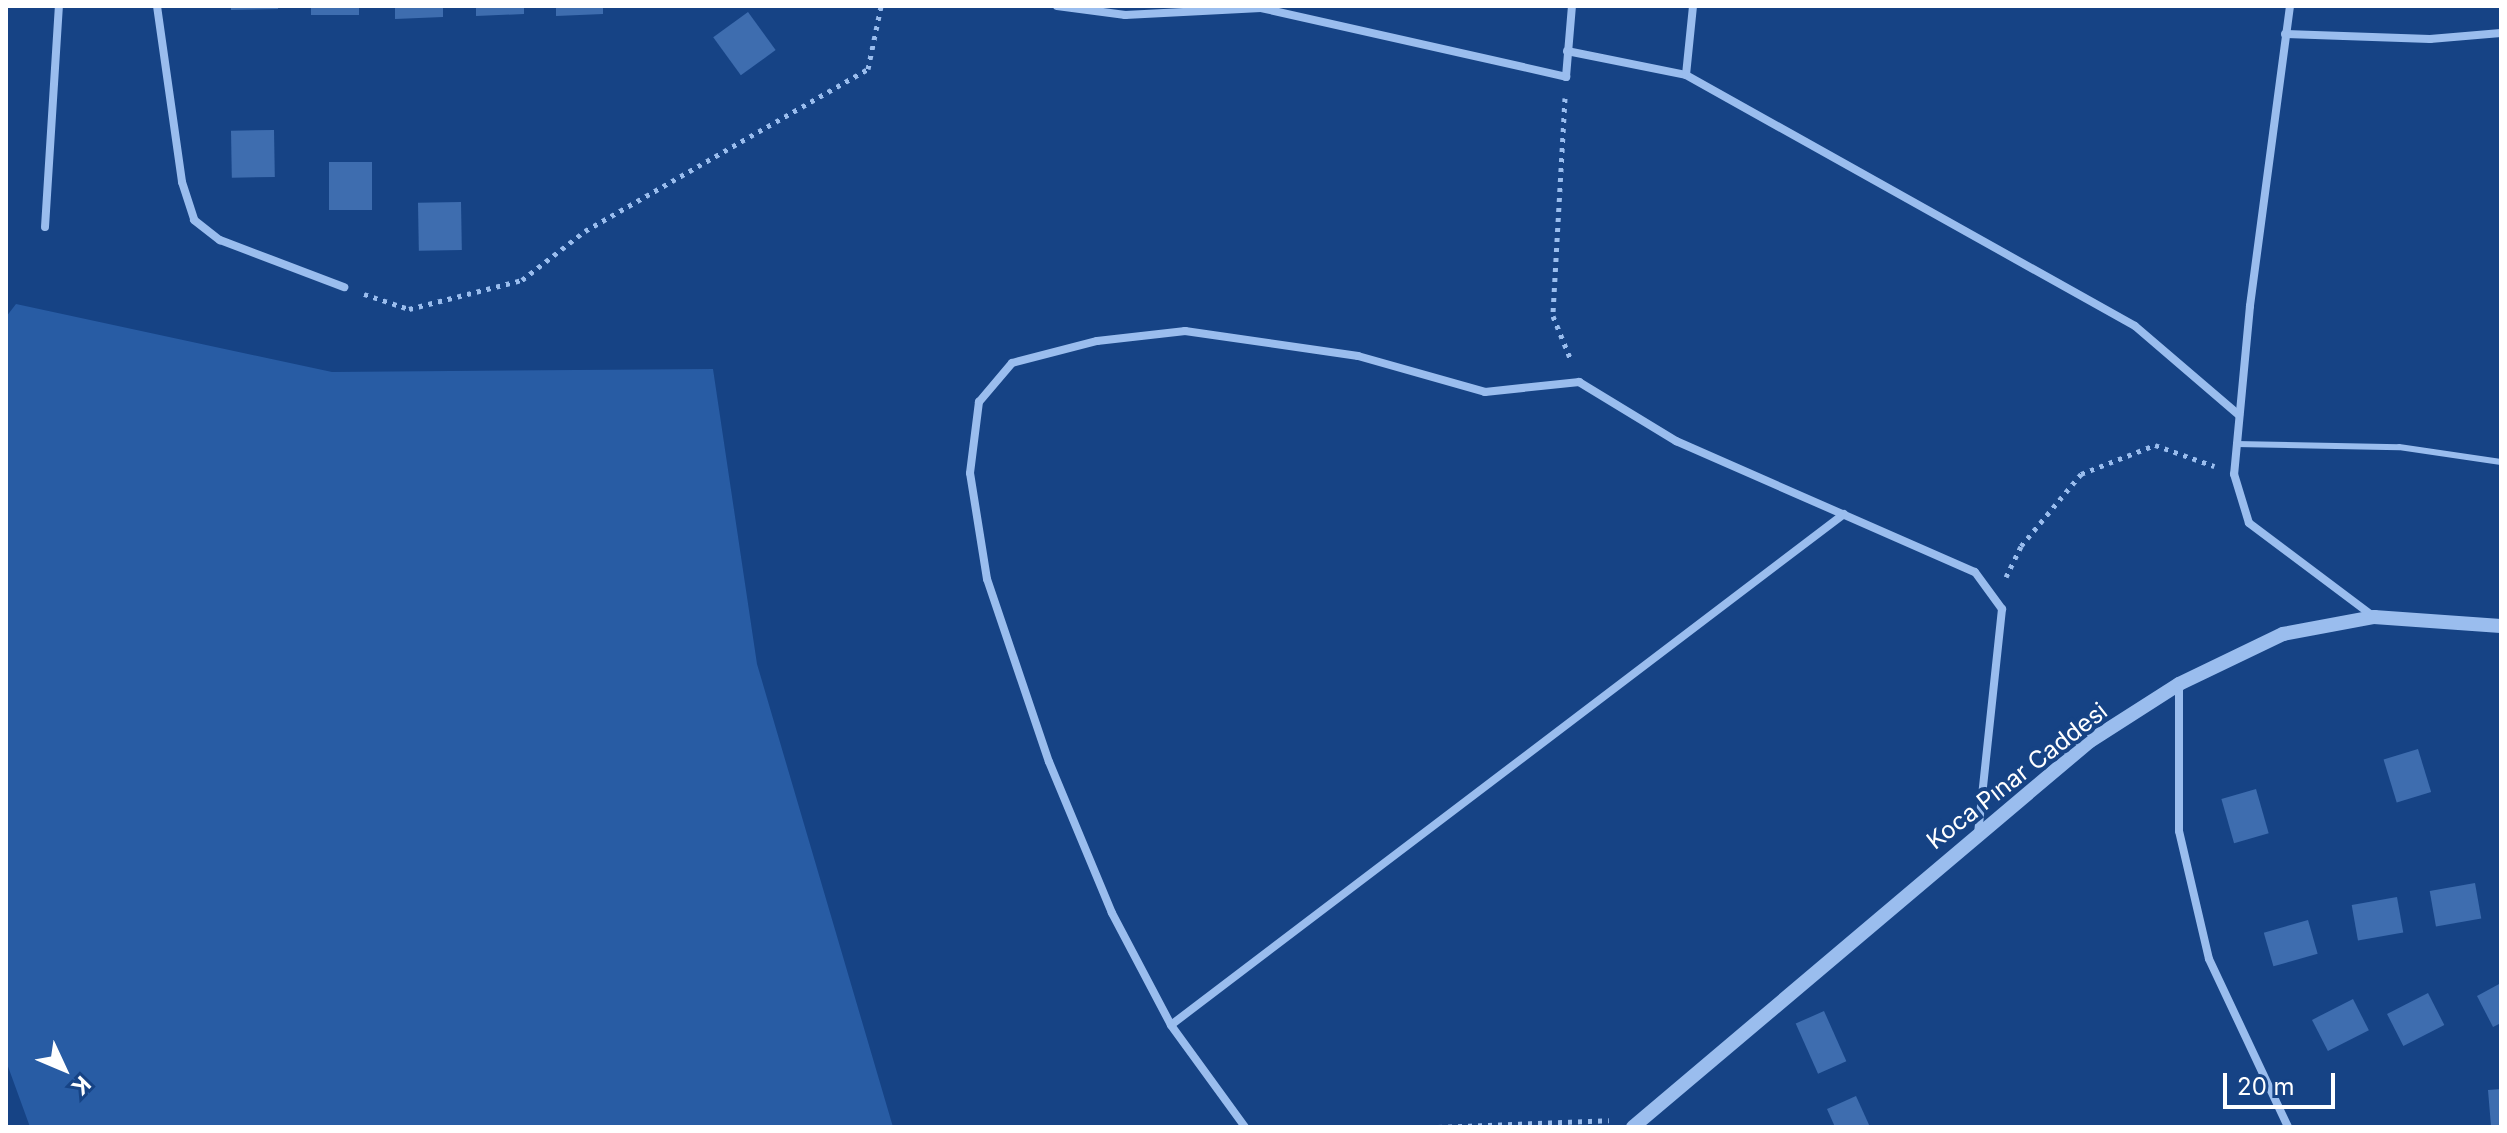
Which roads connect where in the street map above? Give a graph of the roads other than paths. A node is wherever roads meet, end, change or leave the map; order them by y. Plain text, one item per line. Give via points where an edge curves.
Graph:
1 (59, 6) edge
2 (157, 6) edge
3 (1057, 6) edge
4 (1572, 6) edge
5 (1693, 6) edge
6 (2290, 6) edge
7 (2501, 33) edge
8 (2285, 34) junction
9 (1567, 51) junction
10 (1686, 75) junction
11 (45, 227) dead end
12 (344, 287) road end
13 (2239, 415) junction
14 (2236, 444) junction
15 (2501, 462) edge
16 (1844, 514) junction
17 (2374, 617) junction
18 (2501, 626) edge
19 (2179, 684) junction
20 (1978, 832) junction
21 (1171, 1025) junction
22 (1637, 1123) edge
23 (1245, 1127) edge
24 (2288, 1127) edge

1 - 11 street
2 - 12 street via 182,182 194,220 220,240
3 - 9 street via 1125,15 1261,8 1566,77
4 - 9 street
5 - 10 street
6 - 8 street
7 - 8 street via 2430,39
8 - 13 street
9 - 10 street
10 - 13 street via 2135,326
13 - 14 street
14 - 15 lane via 2399,447
14 - 17 street via 2234,474 2249,523
16 - 20 street via 1975,572 2002,609
16 - 21 street
16 - 21 street via 1676,441 1579,382 1485,392 1358,356 1185,331 1097,341 1012,363 979,402 970,473 987,579 1049,762 1112,913
17 - 18 street, Koca Pınar Caddesi
17 - 19 street, Koca Pınar Caddesi via 2283,634
19 - 20 street, Koca Pınar Caddesi via 2090,741
19 - 24 street via 2179,831 2209,959
20 - 22 street, Koca Pınar Caddesi
21 - 23 street

